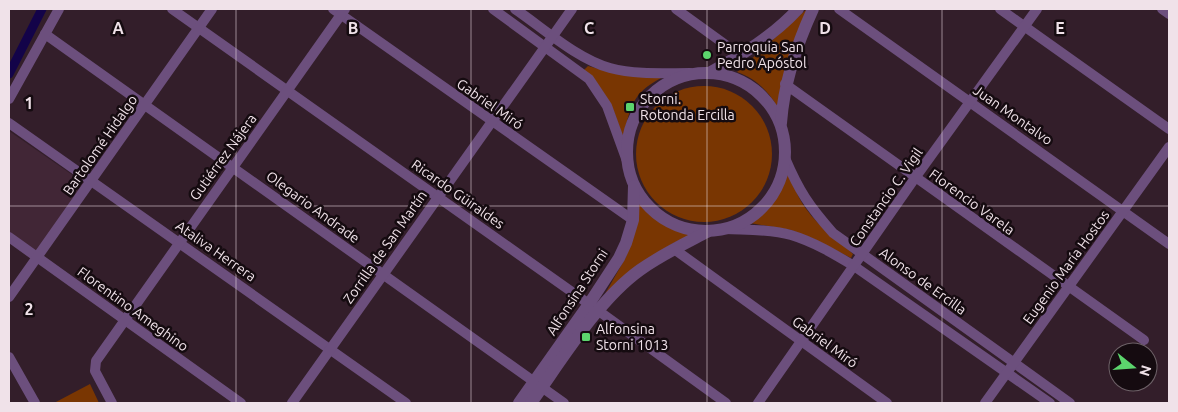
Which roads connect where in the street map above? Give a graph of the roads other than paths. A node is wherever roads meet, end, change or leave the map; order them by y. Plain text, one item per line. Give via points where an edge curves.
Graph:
1 (59, 9) edge
2 (172, 9) edge
3 (212, 9) edge
4 (493, 9) edge
5 (515, 9) edge
6 (572, 9) edge
7 (676, 9) edge
8 (798, 9) edge
9 (813, 9) edge
10 (839, 9) edge
11 (1000, 9) edge
12 (1037, 9) edge
13 (1162, 9) edge
14 (340, 11) edge
15 (1169, 14) edge
16 (1024, 26) junction
17 (199, 28) junction
18 (45, 34) junction
19 (553, 36) junction
20 (545, 47) junction
21 (741, 56) junction
22 (711, 72) junction
23 (690, 74) junction
24 (786, 84) junction
25 (287, 90) junction
26 (9, 99) edge
27 (970, 102) junction
28 (146, 105) junction
29 (491, 122) junction
30 (9, 123) edge
31 (781, 124) junction
32 (1169, 129) edge
33 (1169, 147) edge
34 (786, 158) junction
35 (627, 161) junction
36 (233, 167) junction
37 (915, 178) junction
38 (92, 180) junction
39 (634, 186) junction
40 (437, 197) junction
41 (1124, 211) junction
42 (632, 220) junction
43 (726, 229) junction
44 (707, 232) junction
45 (9, 237) edge
46 (179, 242) junction
47 (1169, 244) edge
48 (674, 249) junction
49 (862, 255) junction
50 (37, 257) junction
51 (854, 266) junction
52 (383, 274) junction
53 (1068, 287) junction
54 (9, 297) edge
55 (594, 307) junction
56 (124, 320) junction
57 (1144, 340) dead end
58 (801, 342) junction
59 (330, 349) junction
60 (9, 357) edge
61 (1014, 363) junction
62 (1007, 373) junction
63 (538, 385) junction
64 (35, 403) edge
65 (112, 403) edge
66 (241, 403) edge
67 (292, 403) edge
68 (406, 403) edge
69 (519, 403) edge
70 (531, 403) edge
71 (564, 403) edge
72 (726, 403) edge
73 (758, 403) edge
74 (888, 403) edge
75 (985, 403) edge
76 (1050, 403) edge
77 (1070, 403) edge

1 - 18 street
2 - 17 street, Ricardo Güiraldes
3 - 17 street, Bartolomé Hidalgo
4 - 20 street
5 - 19 street
6 - 19 street, Zorrilla de San Martín
7 - 21 street
8 - 21 street via 774,33
9 - 24 street via 796,47
10 - 27 street, Juan Montalvo
11 - 16 street
12 - 16 street, Constancio C. Vigil
13 - 15 street
14 - 25 street, Gutiérrez Nájera
14 - 29 street, Gabriel Miró
16 - 27 street, Constancio C. Vigil
16 - 32 street
17 - 25 street, Ricardo Güiraldes
17 - 28 street, Bartolomé Hidalgo
18 - 26 street
18 - 28 street, Olegario Andrade
19 - 20 street, Zorrilla de San Martín
19 - 23 street via 582,56 610,68
20 - 29 street, Zorrilla de San Martín
20 - 35 street via 589,79 599,92
21 - 22 street
22 - 23 street
22 - 31 street via 739,79 756,90 771,105
23 - 35 street via 655,90 642,105 632,122 627,141
24 - 31 street
24 - 37 street, Florencio Varela
25 - 36 street, Gutiérrez Nájera
25 - 40 street, Ricardo Güiraldes
27 - 37 street, Constancio C. Vigil
27 - 41 street, Juan Montalvo
28 - 36 street, Olegario Andrade
28 - 38 street, Bartolomé Hidalgo
29 - 40 street, Zorrilla de San Martín
29 - 42 street, Gabriel Miró
30 - 38 street, Ataliva Herrera
31 - 34 street
33 - 41 street, Eugenio María Hostos
34 - 43 street via 780,182 767,203 748,220
34 - 49 street, Alonso de Ercilla via 797,186 812,210 833,233
35 - 39 street
36 - 46 street, Gutiérrez Nájera
36 - 52 street, Olegario Andrade
37 - 49 street, Constancio C. Vigil
37 - 53 street, Florencio Varela
38 - 46 street, Ataliva Herrera
38 - 50 street, Bartolomé Hidalgo
39 - 42 street, Alfonsina Storni
39 - 44 street via 657,215 689,230
40 - 52 street, Zorrilla de San Martín
40 - 55 street, Ricardo Güiraldes
41 - 47 street, Juan Montalvo
41 - 53 street, Eugenio María Hostos
42 - 55 street, Alfonsina Storni via 626,242
43 - 44 street
43 - 51 street, Alonso de Ercilla via 791,235 830,251
44 - 48 street, Alfonsina Storni
45 - 50 street, Florentino Ameghino
46 - 56 street, Gutiérrez Nájera
46 - 59 street, Ataliva Herrera
48 - 55 street, Alfonsina Storni via 638,271
48 - 58 street, Gabriel Miró
49 - 51 street, Constancio C. Vigil
49 - 61 street, Alonso de Ercilla
50 - 54 street, Bartolomé Hidalgo
50 - 56 street, Florentino Ameghino
51 - 58 street, Constancio C. Vigil
51 - 62 street, Alonso de Ercilla
52 - 59 street, Zorrilla de San Martín
52 - 63 street, Olegario Andrade
53 - 57 street, Florencio Varela
53 - 61 street, Eugenio María Hostos
55 - 63 street, Alfonsina Storni
55 - 72 street, Ricardo Güiraldes
56 - 65 street, Gutiérrez Nájera via 96,361 95,372
56 - 66 street, Florentino Ameghino
58 - 73 street, Constancio C. Vigil
58 - 74 street, Gabriel Miró
59 - 67 street, Zorrilla de San Martín
59 - 68 street, Ataliva Herrera
60 - 64 street
61 - 62 street, Eugenio María Hostos
61 - 77 street, Alonso de Ercilla
62 - 75 street, Eugenio María Hostos
62 - 76 street, Alonso de Ercilla
63 - 69 street, Alfonsina Storni
63 - 70 street, Alfonsina Storni
63 - 71 street, Olegario Andrade

